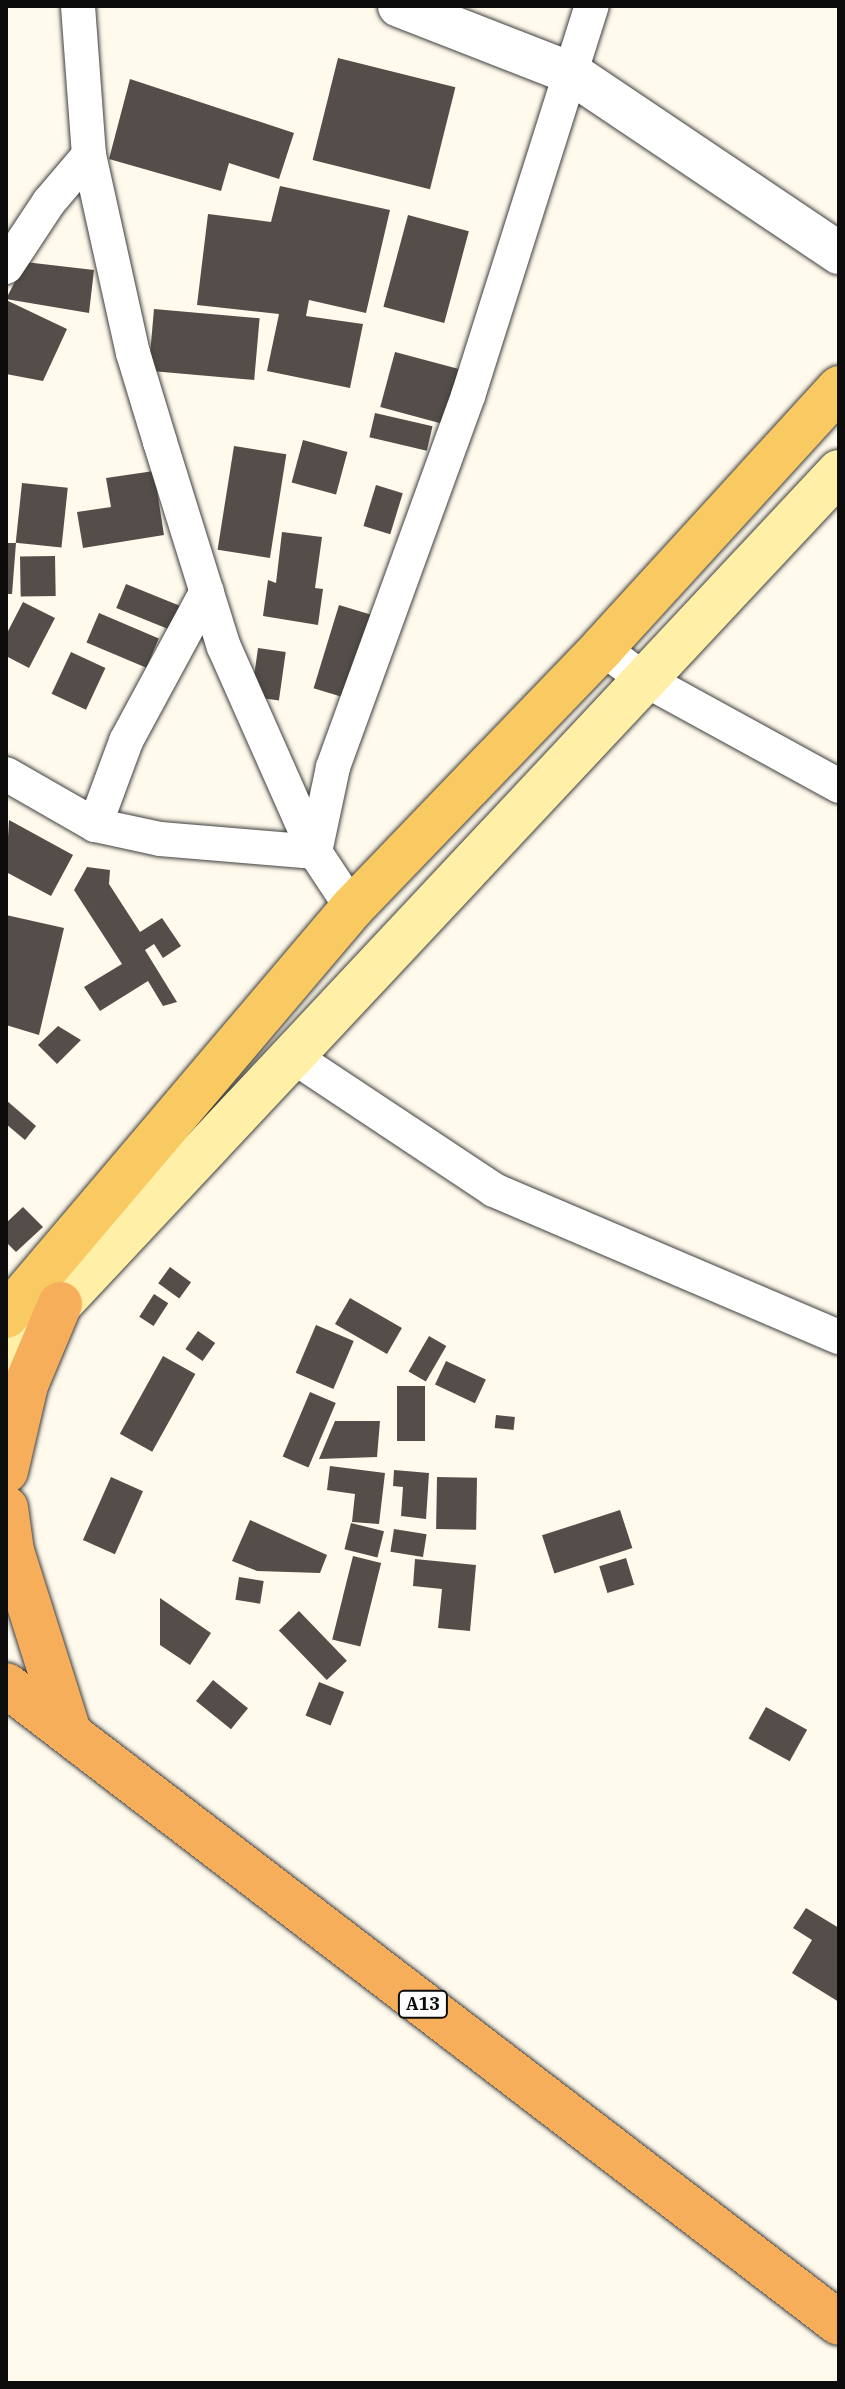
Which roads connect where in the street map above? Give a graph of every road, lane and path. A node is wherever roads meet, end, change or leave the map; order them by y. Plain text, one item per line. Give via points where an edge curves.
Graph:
1 (78, 6) edge
2 (399, 6) edge
3 (592, 6) edge
4 (571, 73) junction
5 (89, 155) junction
6 (839, 253) edge
7 (6, 267) edge
8 (839, 388) edge
9 (839, 472) edge
10 (207, 591) junction
11 (602, 648) junction
12 (642, 678) junction
13 (6, 774) edge
14 (839, 786) edge
15 (95, 825) junction
16 (315, 852) junction
17 (352, 908) junction
18 (294, 1057) junction
19 (24, 1304) edge
20 (839, 1337) edge
21 (6, 1368) edge
22 (6, 1471) edge
23 (6, 1508) edge
24 (6, 1685) edge
25 (69, 1732) junction
26 (839, 2323) edge

1 - 5 street
2 - 4 street
3 - 4 street
4 - 6 street
4 - 16 street via 468,396 333,767
5 - 7 street via 49,202
5 - 10 street via 133,353
8 - 11 main road
9 - 12 main road
10 - 15 street via 126,741
10 - 16 street via 224,647
11 - 12 street
11 - 17 main road
12 - 14 street
12 - 18 main road
13 - 15 street
15 - 16 street via 160,839
16 - 17 street
17 - 19 main road
18 - 19 main road
18 - 20 street via 494,1190
19 - 21 main road
19 - 22 highway via 26,1385
23 - 25 highway via 12,1551
24 - 25 highway, A13
25 - 26 highway, A13

